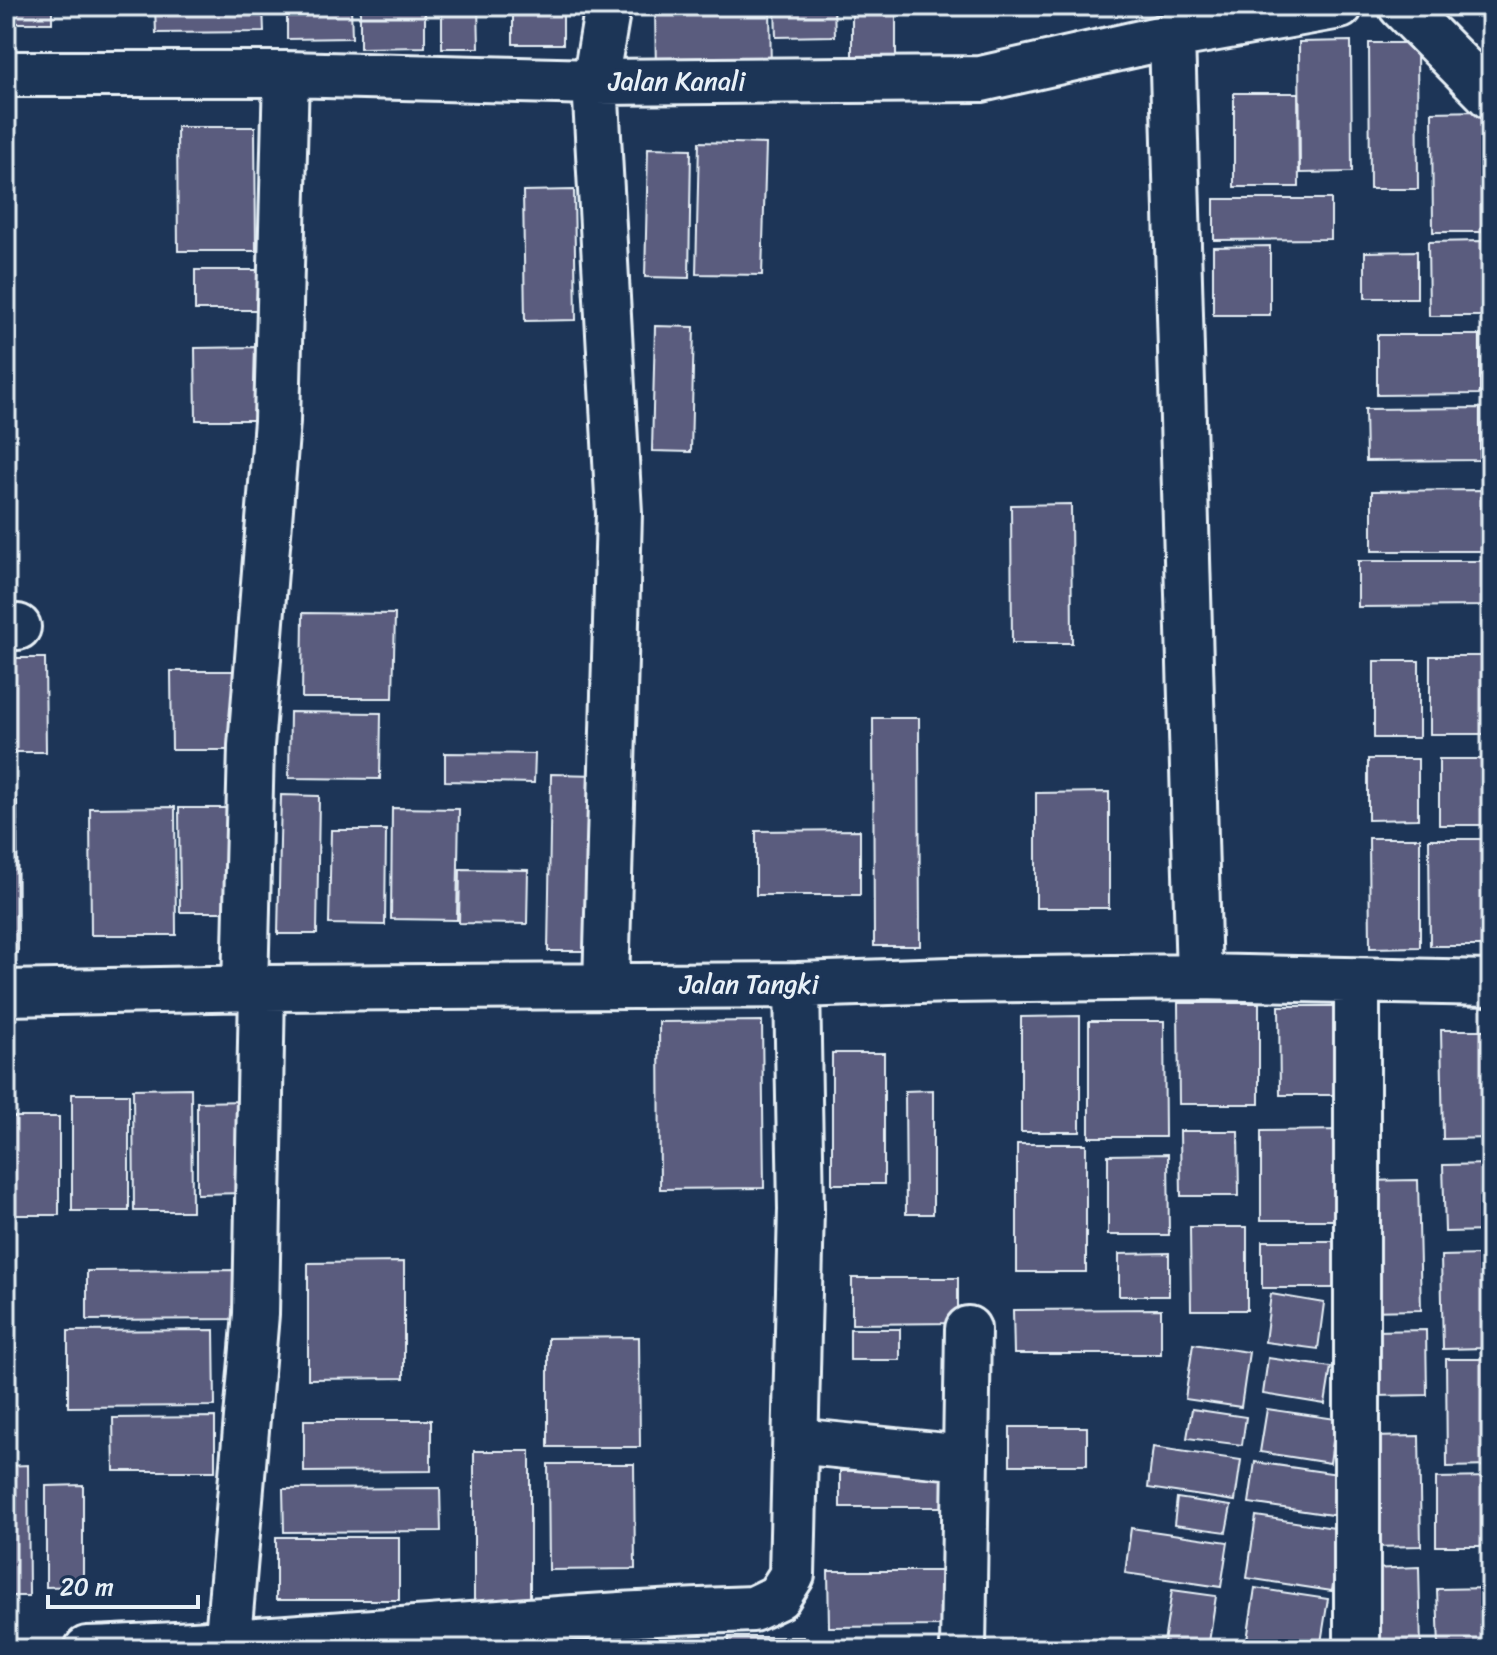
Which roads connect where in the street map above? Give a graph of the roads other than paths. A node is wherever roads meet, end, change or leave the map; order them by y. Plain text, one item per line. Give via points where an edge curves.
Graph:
1 (608, 6) edge
2 (1340, 6) edge
3 (1401, 6) edge
4 (1172, 36) junction
5 (6, 74) edge
6 (286, 74) junction
7 (595, 82) junction
8 (1491, 97) edge
9 (1199, 977) junction
10 (1357, 981) junction
11 (1491, 983) edge
12 (797, 985) junction
13 (606, 986) junction
14 (254, 988) junction
15 (6, 993) edge
16 (968, 1329) dead end
17 (796, 1441) junction
18 (965, 1458) junction
19 (227, 1646) edge
20 (87, 1649) edge
21 (963, 1649) edge
22 (1357, 1649) edge

1 - 7 street
2 - 4 street, Jalan Kanali
3 - 8 street
4 - 7 street, Jalan Kanali via 981,79
4 - 9 street
5 - 6 street, Jalan Kanali
6 - 7 street, Jalan Kanali
6 - 14 street via 277,421 251,746
7 - 13 street via 619,513
9 - 10 street, Jalan Tangki
9 - 12 street, Jalan Tangki
10 - 11 street, Jalan Tangki
10 - 22 street
12 - 13 street, Jalan Tangki
12 - 17 street via 801,1209
13 - 14 street, Jalan Tangki
14 - 15 street, Jalan Tangki
14 - 19 street via 256,1314
16 - 18 street
17 - 18 street
17 - 19 street via 792,1575 778,1597 753,1609 381,1631
18 - 21 street
19 - 20 street

